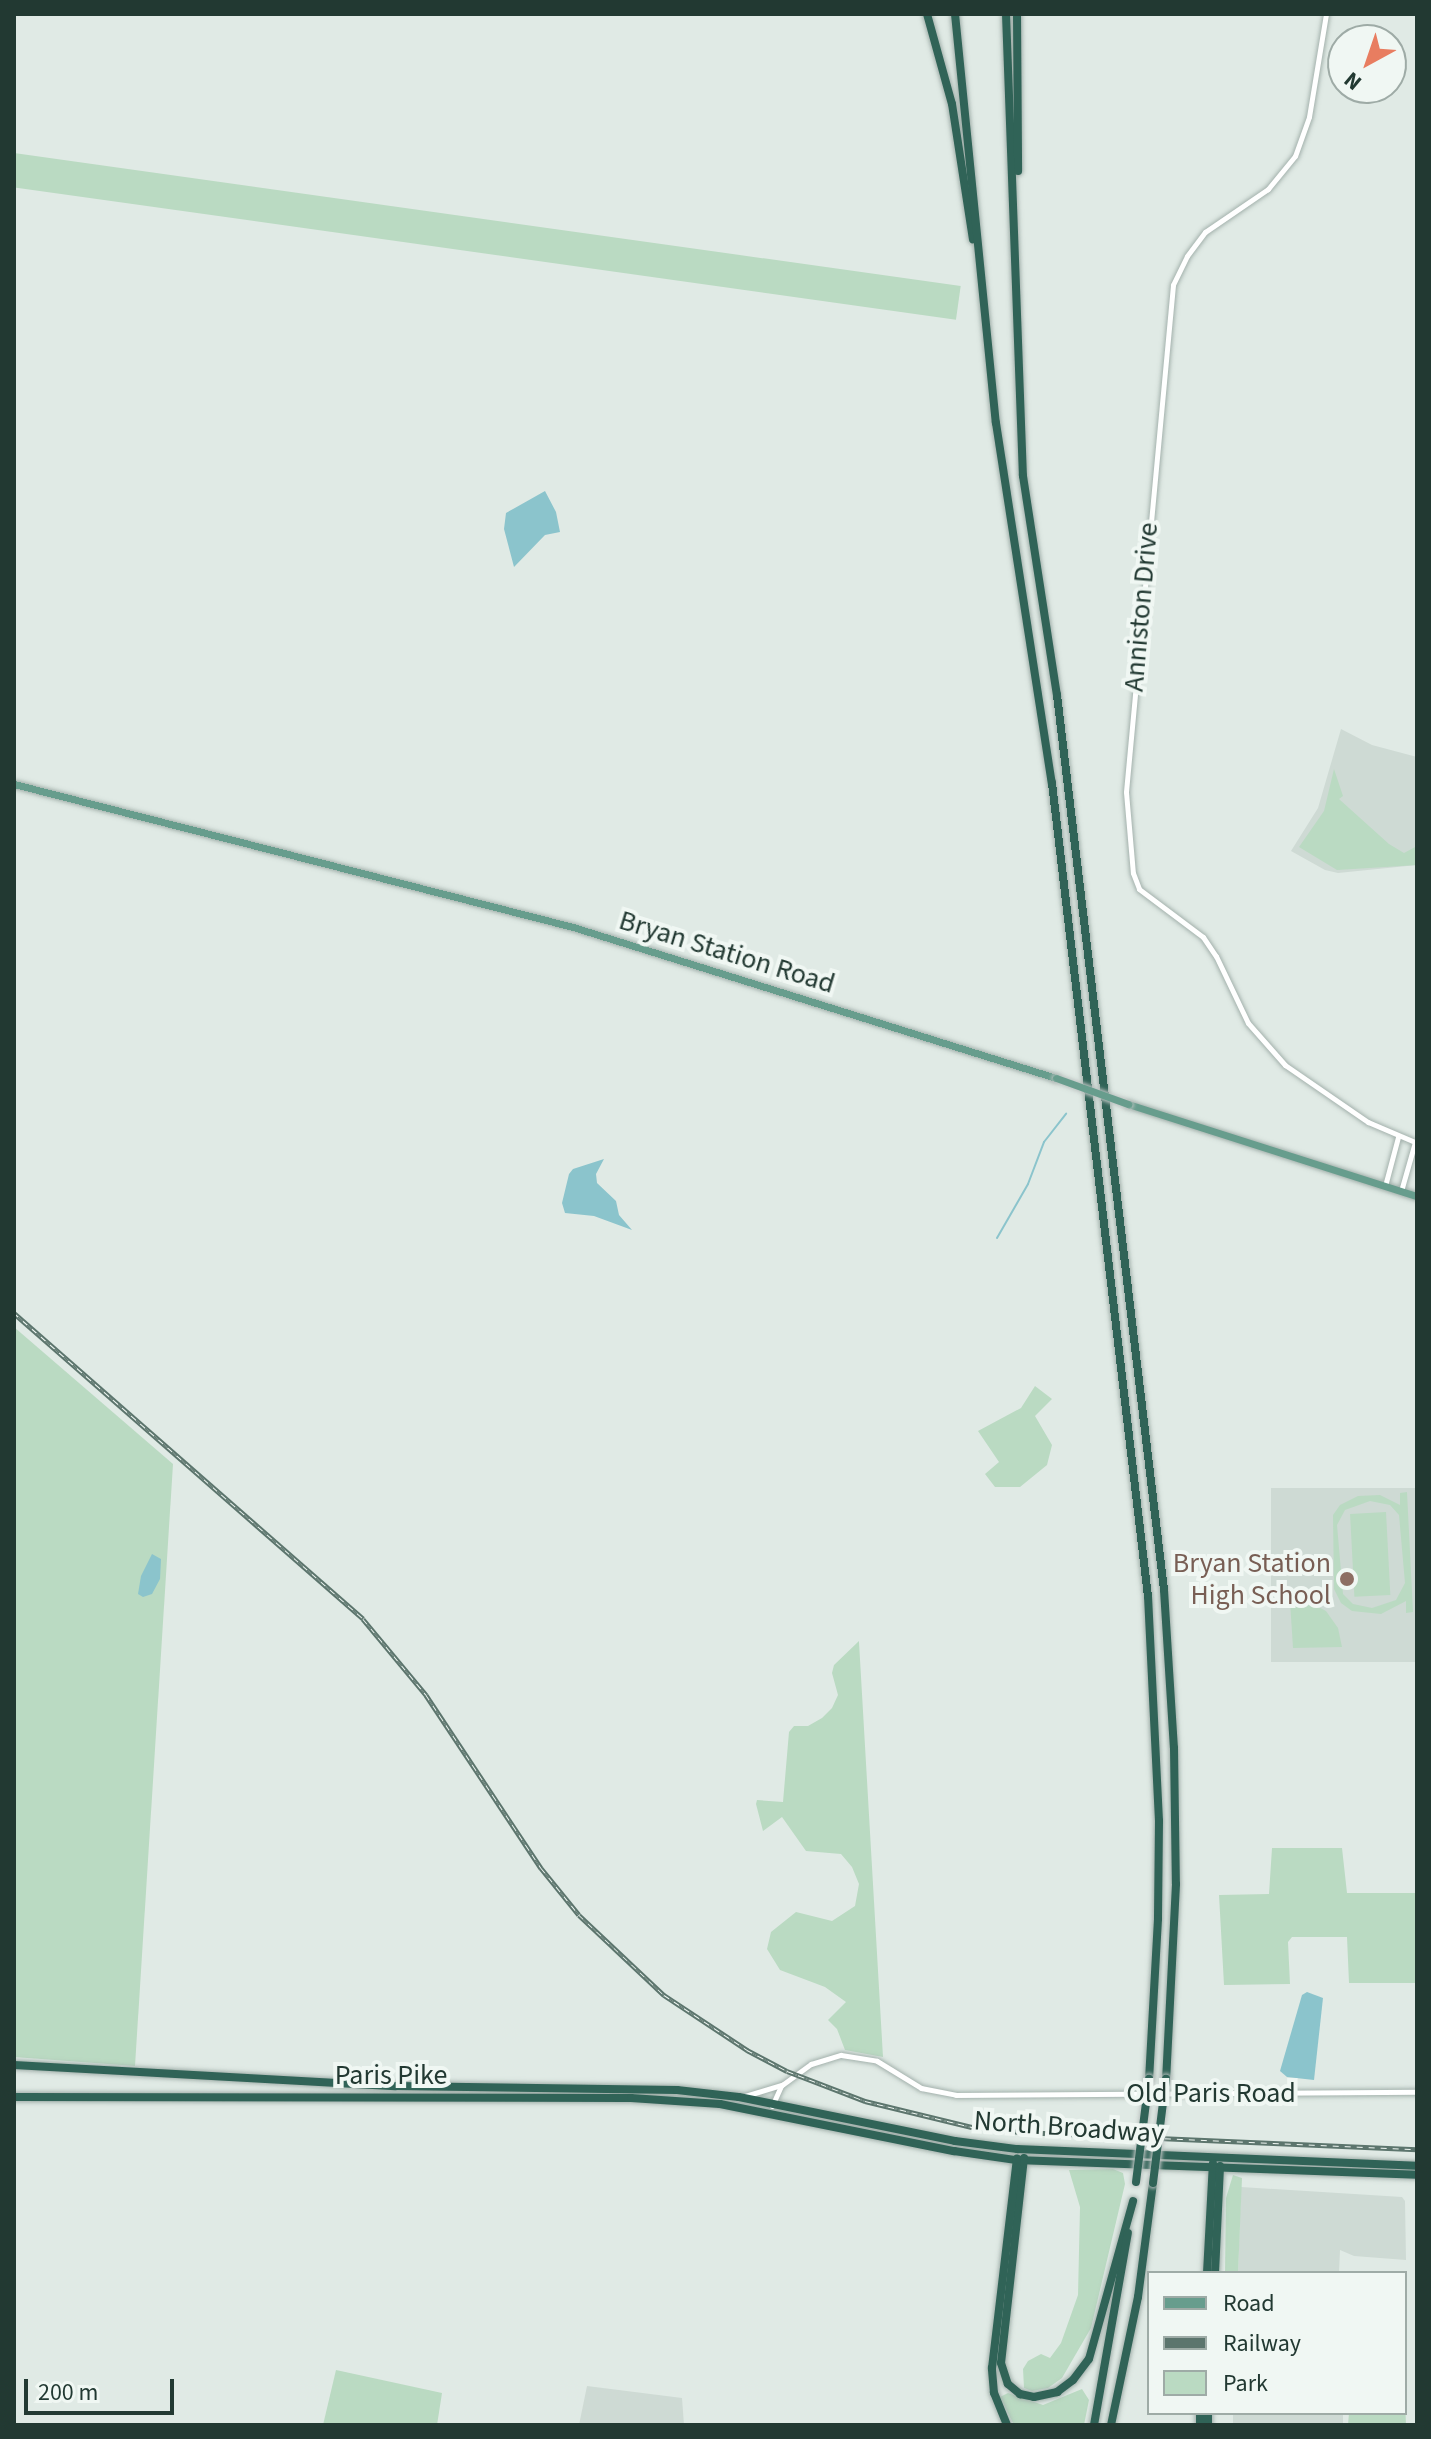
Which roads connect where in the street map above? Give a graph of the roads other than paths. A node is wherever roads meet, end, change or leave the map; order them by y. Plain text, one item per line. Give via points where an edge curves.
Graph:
1 (927, 14) edge
2 (955, 14) edge
3 (1006, 14) edge
4 (1017, 14) edge
5 (1326, 14) edge
6 (988, 351) junction
7 (1019, 420) junction
8 (14, 784) edge
9 (1398, 1137) junction
10 (1385, 1186) junction
11 (1401, 1191) junction
12 (1417, 1196) edge
13 (14, 2065) edge
14 (782, 2085) junction
15 (395, 2086) junction
16 (772, 2089) junction
17 (1417, 2092) edge
18 (722, 2095) joint
19 (14, 2097) edge
20 (395, 2097) junction
21 (739, 2097) junction
22 (770, 2103) junction
23 (787, 2106) junction
24 (768, 2112) junction
25 (1021, 2150) junction
26 (1020, 2160) junction
27 (1217, 2163) junction
28 (1417, 2166) edge
29 (1417, 2175) edge
30 (1133, 2201) junction
31 (1207, 2271) edge
32 (1215, 2271) edge
33 (1007, 2425) edge
34 (1094, 2425) edge
35 (1114, 2425) edge

1 - 6 highway via 959,142
2 - 6 highway
3 - 7 highway
4 - 7 highway
5 - 9 street, Anniston Drive via 1309,117 1295,156 1268,189 1205,232 1173,285 1126,792 1139,889 1203,937 1248,1023 1277,1058 1309,1084
6 - 30 highway, bridge via 1052,783 1148,1596 1159,1821 1158,1919 1149,2079
7 - 35 highway, bridge via 1164,1590 1174,1748 1176,1884 1166,2079 1138,2297
8 - 10 main road, Bryan Station Road, bridge via 573,927
9 - 10 street
9 - 11 street, Anniston Drive via 1415,1142
10 - 11 main road, Bryan Station Road
11 - 12 main road, Bryan Station Road
13 - 15 highway, Paris Pike
14 - 16 street, Old Paris Road
14 - 17 street, Old Paris Road via 811,2064 847,2055 877,2061 921,2088 956,2095
14 - 22 street, Old Paris Road
14 - 23 street via 780,2095
15 - 18 highway, Paris Pike via 592,2087
15 - 20 highway
16 - 21 street, Old Paris Road
16 - 22 street
18 - 21 highway, North Broadway
19 - 20 highway, Paris Pike
20 - 24 highway, Paris Pike via 631,2098
21 - 22 highway, North Broadway
22 - 23 highway, North Broadway
22 - 24 street
23 - 25 highway, North Broadway
24 - 26 highway, North Broadway
25 - 26 highway
25 - 27 highway, North Broadway
26 - 27 highway, North Broadway
26 - 30 highway via 1001,2363 1008,2384 1020,2394 1057,2392 1089,2359
26 - 33 highway via 992,2368 994,2393
27 - 28 highway, North Broadway
27 - 29 highway, North Broadway
27 - 31 highway
27 - 32 highway
30 - 34 highway

